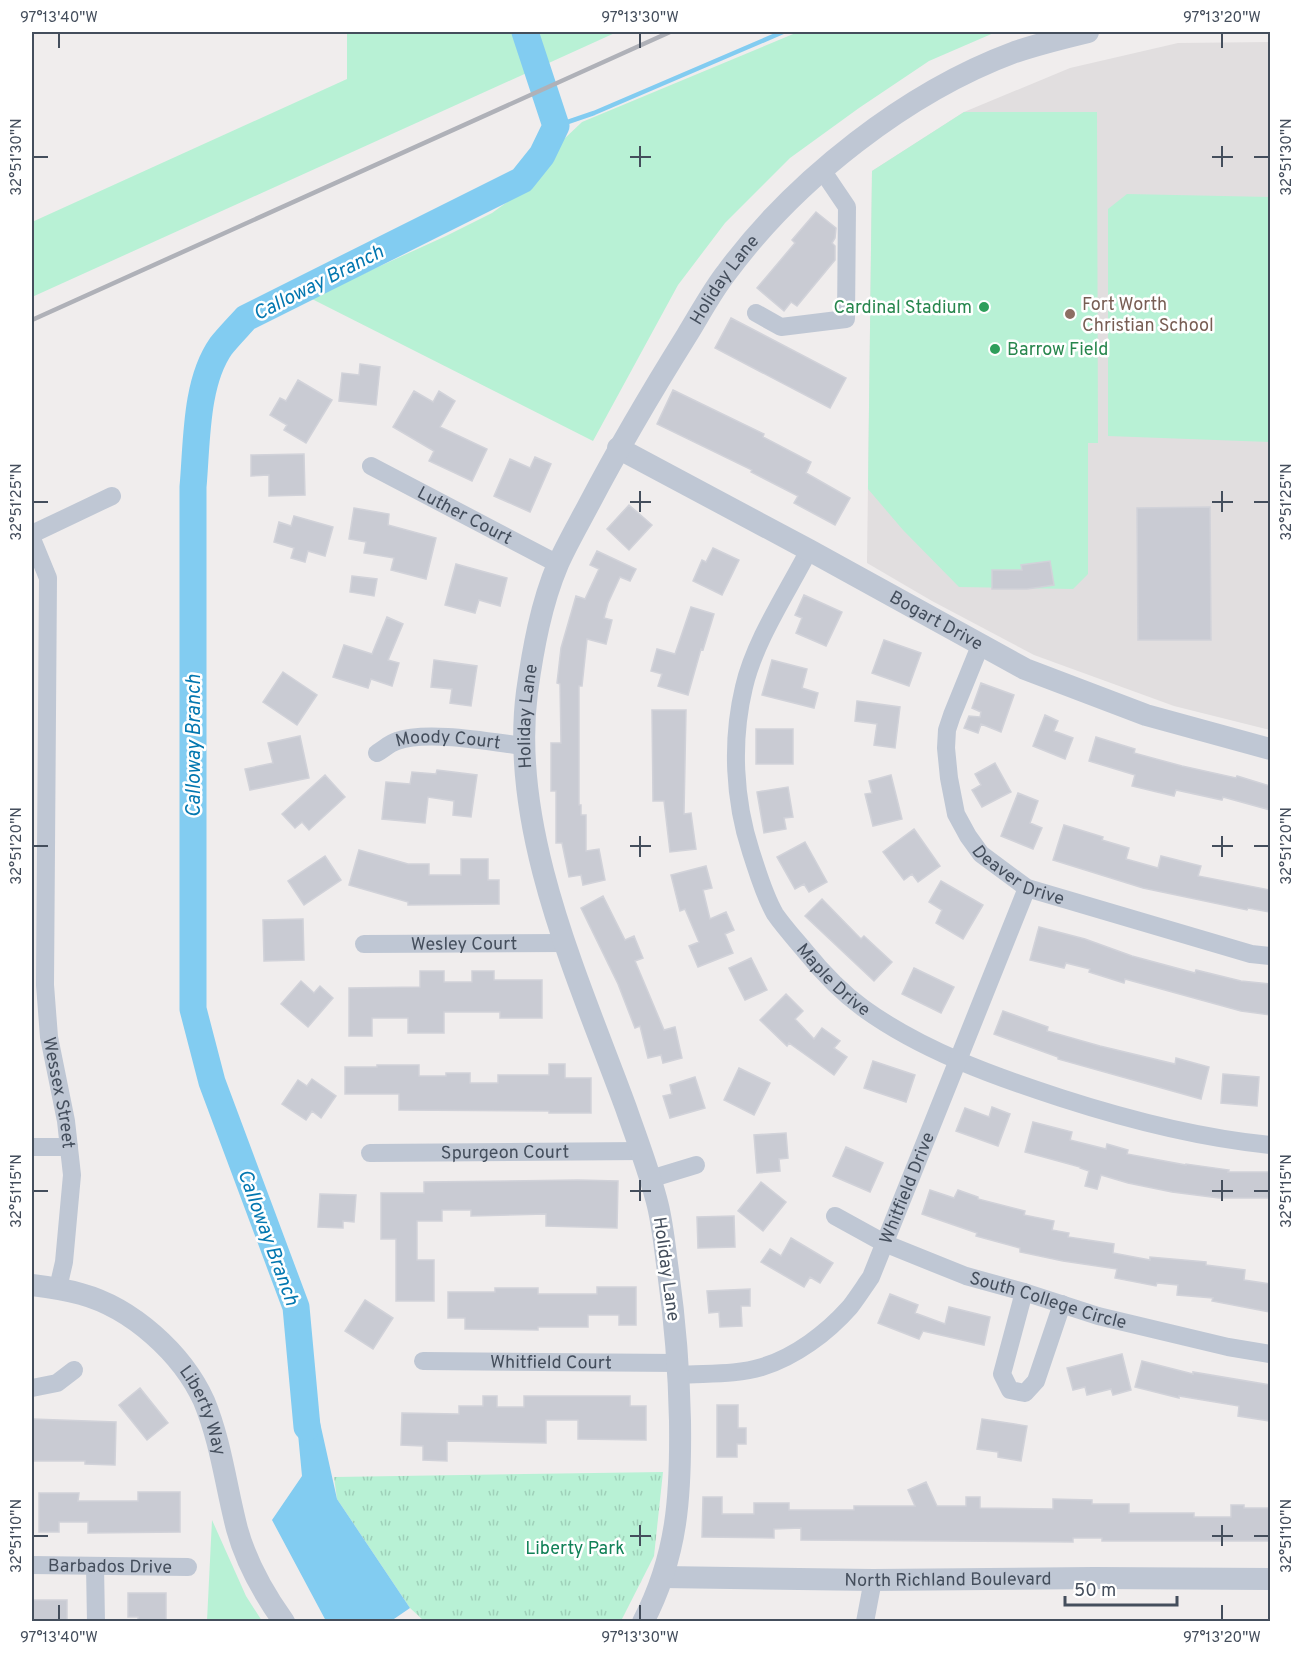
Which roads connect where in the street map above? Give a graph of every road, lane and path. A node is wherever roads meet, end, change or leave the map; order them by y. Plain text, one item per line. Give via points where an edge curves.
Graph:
1 (1088, 32) edge
2 (822, 170) junction
3 (756, 313) dead end
4 (618, 448) junction
5 (371, 466) dead end
6 (112, 496) dead end
7 (32, 534) edge
8 (32, 539) edge
9 (810, 550) junction
10 (558, 564) junction
11 (980, 646) junction
12 (39, 729) edge
13 (524, 746) junction
14 (1270, 749) edge
15 (377, 753) dead end
16 (1027, 888) junction
17 (38, 937) edge
18 (566, 943) junction
19 (364, 944) dead end
20 (1270, 956) edge
21 (958, 1059) junction
22 (1270, 1144) edge
23 (32, 1146) edge
24 (69, 1147) junction
25 (642, 1151) junction
26 (370, 1153) dead end
27 (696, 1165) dead end
28 (650, 1179) junction
29 (835, 1216) dead end
30 (884, 1243) junction
31 (32, 1285) edge
32 (58, 1288) junction
33 (1024, 1292) junction
34 (1062, 1304) junction
35 (1270, 1354) edge
36 (423, 1361) dead end
37 (678, 1369) junction
38 (74, 1370) dead end
39 (32, 1388) edge
40 (32, 1565) edge
41 (95, 1566) junction
42 (188, 1567) dead end
43 (663, 1577) junction
44 (873, 1580) junction
45 (1270, 1580) edge
46 (96, 1622) edge
47 (284, 1622) edge
48 (643, 1622) edge
49 (865, 1622) edge

1 - 2 street, Holiday Lane via 1014,53 960,77 866,136
2 - 3 street via 847,207 846,318 782,327
2 - 4 street, Holiday Lane via 764,227 726,273
4 - 9 street, Bogart Drive
4 - 10 street, Holiday Lane
5 - 10 street, Luther Court
6 - 7 street
8 - 12 street, Wessex Street via 48,578
9 - 11 street, Bogart Drive
9 - 21 street, Maple Drive via 757,648 744,687 736,739 738,793 745,834 775,913 826,976 862,1007 908,1037
10 - 13 street, Holiday Lane via 540,619 527,694
11 - 14 street, Bogart Drive via 1025,669 1146,715
11 - 16 street, Deaver Drive via 947,730 949,778 956,814 968,836 981,854
12 - 17 street, Wessex Street
13 - 15 street, Moody Court via 428,736 395,741
13 - 18 street, Holiday Lane via 531,819
16 - 20 street, Deaver Drive via 1251,954
16 - 21 street, Whitfield Drive
17 - 24 street, Wessex Street via 49,1037
18 - 19 street, Wesley Court
18 - 25 street, Holiday Lane
21 - 22 street, Maple Drive via 1107,1113
21 - 30 street, Whitfield Drive
23 - 24 street
24 - 32 street, Wessex Street via 72,1175
25 - 26 street, Spurgeon Court
25 - 28 street, Holiday Lane
27 - 28 street
28 - 37 street, Holiday Lane via 662,1232
29 - 30 street, South College Circle
30 - 33 street, South College Circle via 966,1276
30 - 37 street, Whitfield Drive via 871,1277 850,1306 824,1333 784,1358 761,1368 734,1372
31 - 32 street, Liberty Way
32 - 47 street, Liberty Way via 104,1302 150,1331 179,1360 204,1402 215,1434 246,1555
33 - 34 street, South College Circle
33 - 34 street via 1002,1374 1010,1390 1025,1393 1036,1381
34 - 35 street, South College Circle via 1217,1345
36 - 37 street, Whitfield Court
37 - 43 street, Holiday Lane via 679,1494
38 - 39 street via 57,1383
40 - 41 street, Barbados Drive
41 - 42 street, Barbados Drive
41 - 46 street
43 - 44 street, North Richland Boulevard
43 - 48 street, Holiday Lane
44 - 45 street, North Richland Boulevard
44 - 49 street

